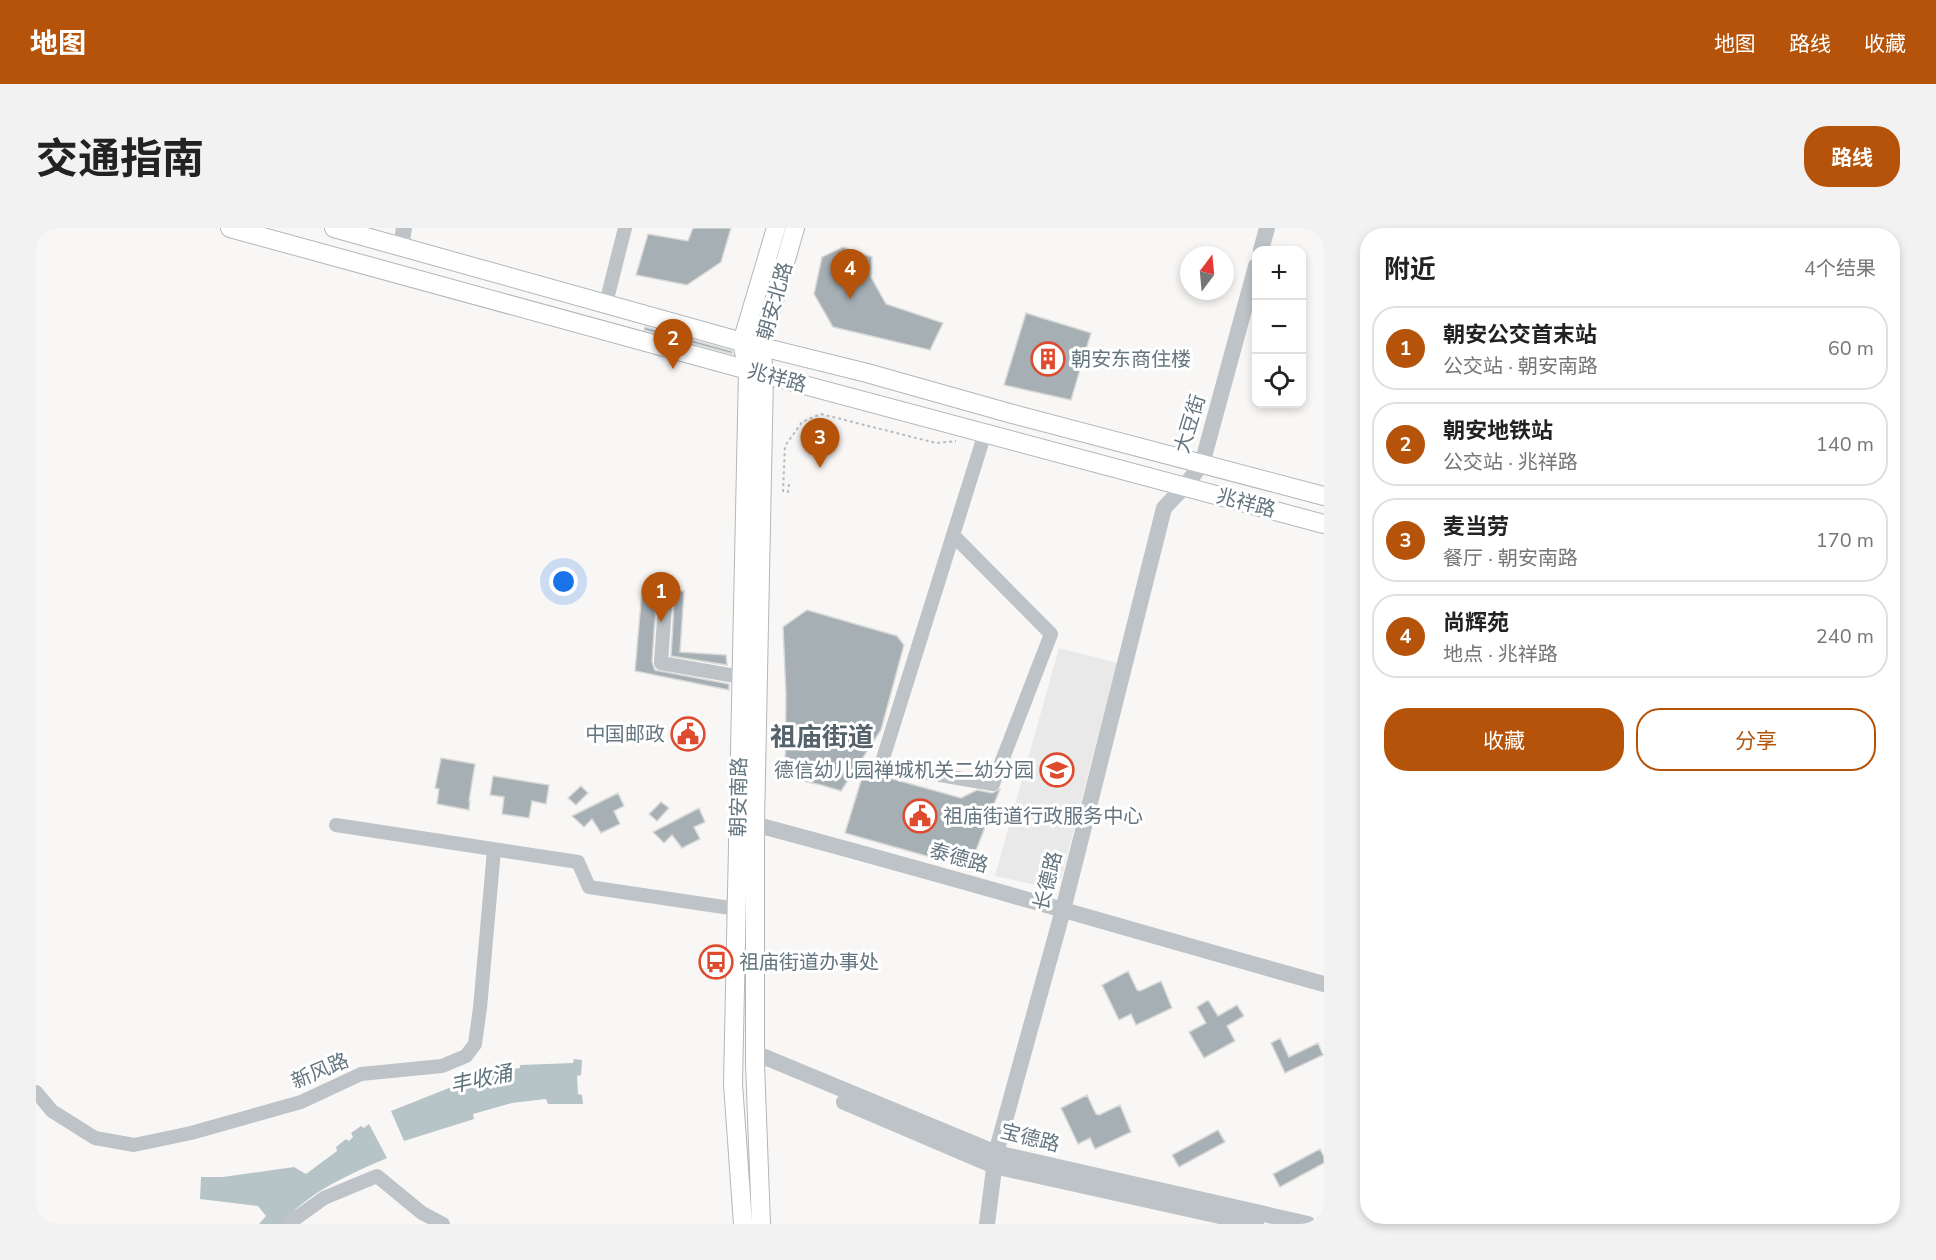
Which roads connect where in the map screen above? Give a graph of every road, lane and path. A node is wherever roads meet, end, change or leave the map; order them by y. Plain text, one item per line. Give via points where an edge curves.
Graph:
1 (230, 228) edge
2 (334, 228) edge
3 (404, 228) edge
4 (625, 228) edge
5 (776, 228) edge
6 (795, 228) edge
7 (1267, 228) edge
8 (1262, 246) edge
9 (401, 247) junction
10 (1252, 284) edge
11 (606, 303) junction
12 (742, 342) junction
13 (761, 346) junction
14 (756, 373) junction
15 (986, 433) junction
16 (961, 441) dead end
17 (1202, 464) junction
18 (789, 484) dead end
19 (1184, 487) junction
20 (1324, 496) edge
21 (1324, 524) edge
22 (953, 536) junction
23 (665, 605) dead end
24 (741, 677) junction
25 (747, 822) junction
26 (336, 825) dead end
27 (494, 850) junction
28 (737, 909) junction
29 (1063, 910) junction
30 (1324, 976) edge
31 (1324, 984) edge
32 (755, 1058) junction
33 (36, 1092) edge
34 (995, 1159) junction
35 (288, 1224) edge
36 (443, 1224) edge
37 (743, 1224) edge
38 (760, 1224) edge
39 (987, 1224) edge
40 (1257, 1224) edge
41 (1308, 1224) edge

1 - 14 main road, 兆祥路
2 - 9 main road, 兆祥路
3 - 9 street
4 - 11 street
5 - 12 main road, 朝安北路
6 - 13 main road, 朝安北路
7 - 8 street
9 - 11 main road, 兆祥路
10 - 17 street, 大豆街
11 - 12 main road, 兆祥路
12 - 13 main road, 兆祥路
12 - 14 main road, 朝安北路
13 - 14 main road, 朝安北路
13 - 17 main road, 兆祥路
14 - 15 main road, 兆祥路
14 - 24 main road, 朝安南路
14 - 25 main road, 朝安南路
15 - 19 main road, 兆祥路
15 - 22 street
16 - 18 path via 936,443 821,414 802,422 785,446 783,491 788,492
17 - 19 street, 大豆街
17 - 20 main road, 兆祥路
19 - 21 main road, 兆祥路
19 - 29 street, 长德路 via 1164,508
22 - 22 street via 881,765 993,784 1051,634
23 - 24 street via 661,663
24 - 25 main road, 朝安南路
25 - 28 main road, 朝安南路
25 - 29 street, 泰德路
25 - 32 main road, 朝安南路
26 - 27 street
27 - 28 street via 578,862 589,886
27 - 33 street, 新风路 via 479,1017 475,1044 466,1056 441,1066 361,1074 301,1102 134,1145 94,1138 52,1111
28 - 37 main road, 朝安南路 via 733,1084
29 - 30 street, 泰德路 via 1102,914
29 - 31 street, 泰德路
29 - 34 street, 长德路
32 - 34 street, 宝德路
32 - 38 main road, 朝安南路
34 - 39 street, 长德路
34 - 40 street, 宝德路
34 - 41 street, 宝德路
35 - 36 street via 324,1198 377,1176 422,1213

